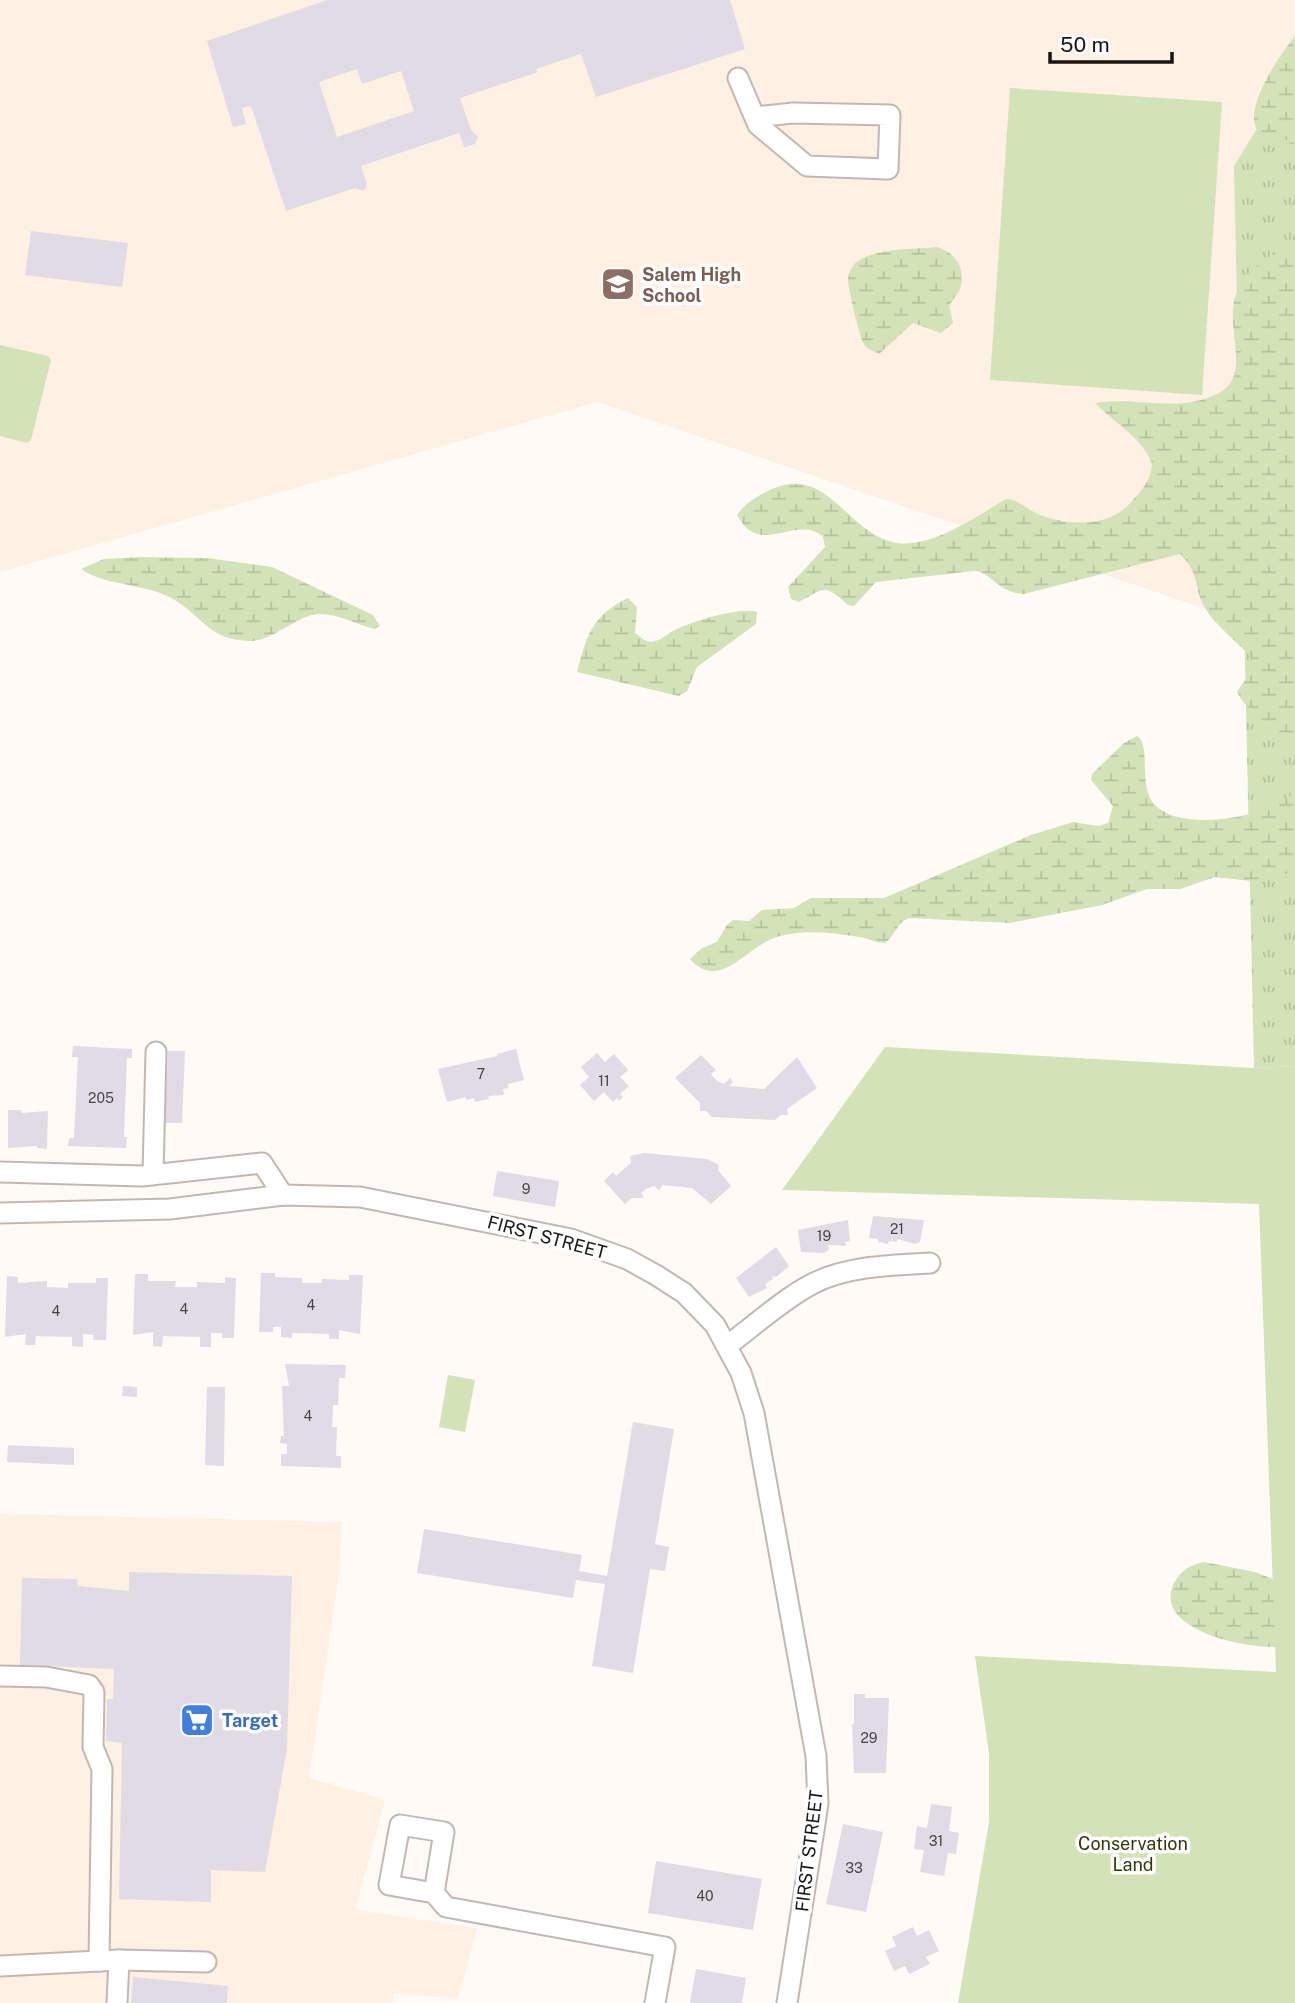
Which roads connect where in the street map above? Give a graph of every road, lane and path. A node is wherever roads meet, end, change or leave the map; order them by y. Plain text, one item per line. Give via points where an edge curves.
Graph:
1 (738, 78) dead end
2 (755, 117) junction
3 (156, 1052) dead end
4 (0, 1172) edge
5 (153, 1174) junction
6 (283, 1195) junction
7 (0, 1213) edge
8 (930, 1263) dead end
9 (728, 1346) junction
10 (0, 1676) edge
11 (434, 1893) dead end
12 (119, 1960) junction
13 (99, 1961) junction
14 (206, 1962) dead end
15 (0, 1966) edge
16 (117, 2003) edge
17 (655, 2003) edge
18 (787, 2003) edge

1 - 2 street
2 - 2 street via 758,125 807,166 888,169 890,115
3 - 5 street
4 - 5 street
5 - 6 street via 262,1163
6 - 7 street, FIRST STREET via 170,1209
6 - 9 street, FIRST STREET via 360,1197 571,1240 626,1259 675,1287 701,1310
8 - 9 street via 866,1269 815,1282
9 - 18 street, FIRST STREET via 754,1413 816,1756 818,1803
10 - 13 street via 56,1678 89,1685 94,1692 93,1747 102,1769
11 - 17 street via 446,1906 665,1947
12 - 13 street
12 - 14 street
12 - 16 street
13 - 15 street

